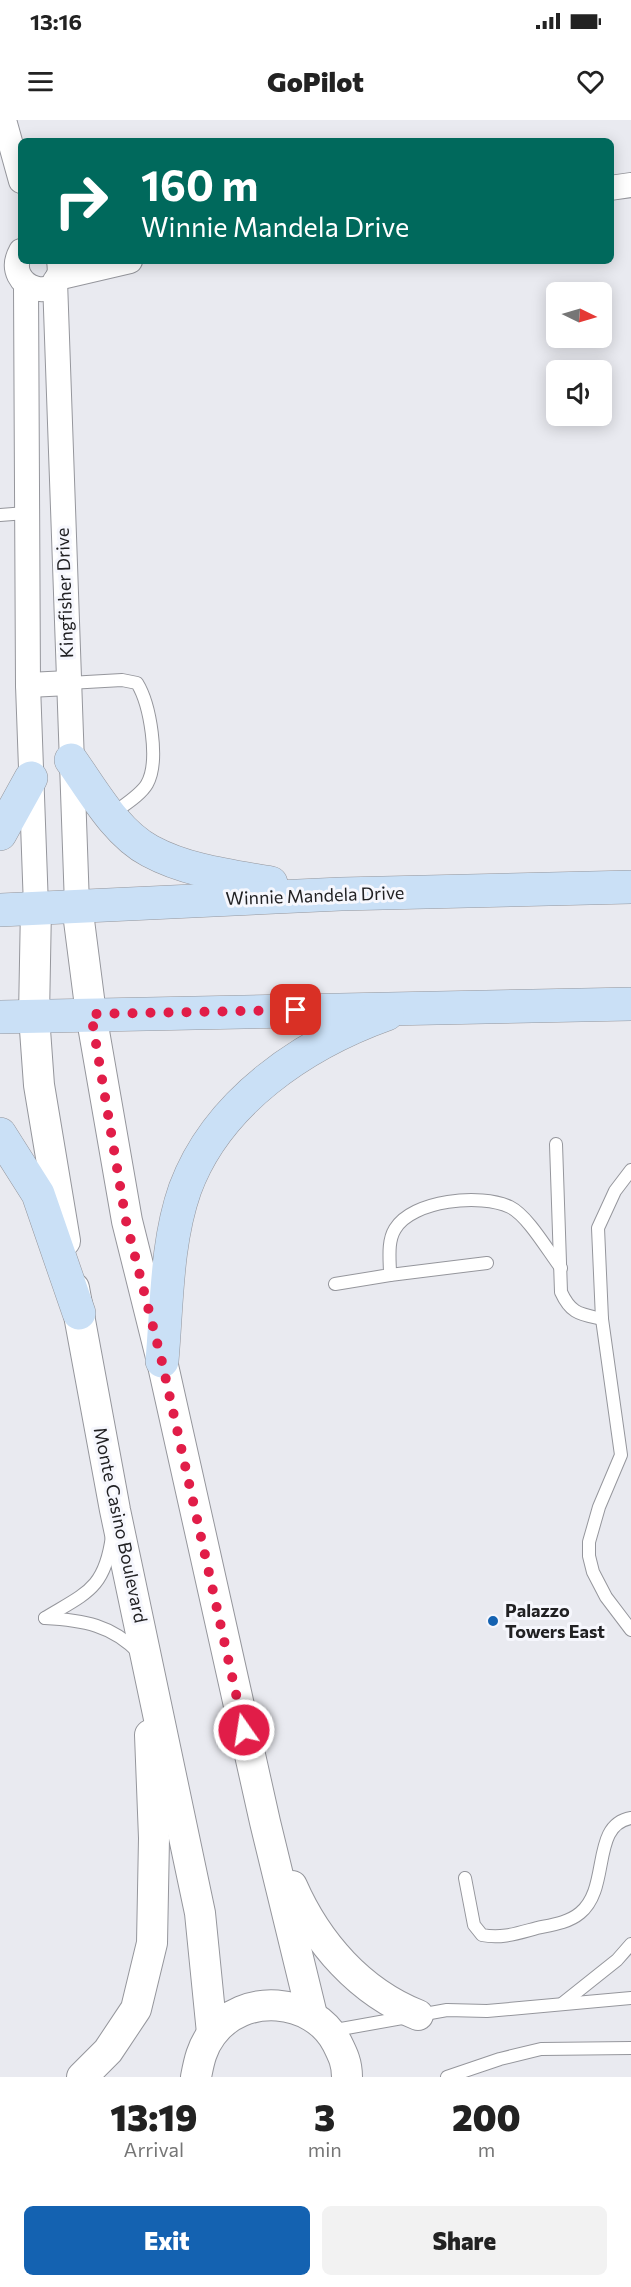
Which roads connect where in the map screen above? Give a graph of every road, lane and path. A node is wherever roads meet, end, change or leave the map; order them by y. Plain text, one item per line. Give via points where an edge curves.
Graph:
1 (4, 120) edge
2 (18, 170) edge
3 (631, 185) edge
4 (614, 188) edge
5 (18, 256) edge
6 (111, 264) edge
7 (57, 273) edge
8 (26, 287) junction
9 (26, 513) junction
10 (0, 515) edge
11 (64, 567) junction
12 (28, 568) junction
13 (69, 683) junction
14 (28, 685) junction
15 (72, 760) junction
16 (31, 778) junction
17 (111, 815) junction
18 (0, 834) edge
19 (631, 887) edge
20 (341, 894) junction
21 (77, 905) junction
22 (36, 907) junction
23 (0, 910) edge
24 (631, 1004) edge
25 (406, 1008) junction
26 (91, 1014) junction
27 (34, 1016) junction
28 (0, 1017) edge
29 (0, 1134) edge
30 (556, 1144) dead end
31 (631, 1170) edge
32 (486, 1263) dead end
33 (561, 1268) junction
34 (390, 1275) junction
35 (335, 1284) dead end
36 (79, 1314) junction
37 (602, 1318) junction
38 (162, 1362) junction
39 (115, 1510) junction
40 (631, 1630) edge
41 (150, 1664) junction
42 (631, 1818) edge
43 (265, 1822) junction
44 (465, 1878) dead end
45 (631, 1944) edge
46 (631, 1998) edge
47 (563, 2004) junction
48 (418, 2015) junction
49 (321, 2023) junction
50 (212, 2033) junction
51 (631, 2048) edge
52 (82, 2077) edge
53 (196, 2077) edge
54 (347, 2077) edge
55 (447, 2077) edge

1 - 2 street
3 - 4 street
5 - 8 street via 17,278
6 - 7 street
7 - 8 street via 42,290
7 - 11 street, Kingfisher Drive
8 - 9 street, Kingfisher Drive
9 - 10 lane
9 - 12 street, Kingfisher Drive
11 - 12 street
11 - 13 street, Kingfisher Drive
12 - 14 street, Kingfisher Drive
13 - 14 street
13 - 15 street, Kingfisher Drive
13 - 17 lane via 123,680 137,683 146,698 151,718 152,774 146,786
14 - 16 street, Kingfisher Drive
15 - 17 main road
15 - 21 street, Kingfisher Drive
16 - 18 main road
16 - 22 street, Kingfisher Drive
17 - 20 main road via 149,851 180,864 216,874
19 - 20 main road, Winnie Mandela Drive
20 - 21 main road, Winnie Mandela Drive
21 - 22 main road, Winnie Mandela Drive
21 - 26 street
22 - 23 main road, Winnie Mandela Drive
22 - 27 street, Monte Casino Boulevard
24 - 25 main road
25 - 26 main road
25 - 38 main road via 366,1022 298,1056 212,1134 185,1189 172,1243
26 - 27 main road
26 - 38 street via 126,1221
27 - 28 main road
27 - 36 street, Monte Casino Boulevard via 41,1100
29 - 36 main road via 38,1194
30 - 33 lane
31 - 37 lane via 615,1191 598,1228
32 - 34 lane
33 - 34 lane via 513,1208 496,1201 476,1200 424,1206 404,1217 393,1231 389,1246
33 - 37 lane via 561,1292 568,1307
34 - 35 lane
36 - 39 street, Monte Casino Boulevard
37 - 40 lane via 621,1455 599,1507 589,1556 606,1597
38 - 43 street
39 - 41 street, Monte Casino Boulevard
39 - 41 lane via 111,1545 98,1583 81,1598 45,1618 99,1625 118,1634
41 - 50 street, Monte Casino Boulevard via 200,1913
41 - 52 street via 152,1943 136,2009 108,2051
42 - 44 lane via 615,1823 608,1831 598,1886 590,1902 570,1920 505,1937 482,1935 474,1925
43 - 48 street via 316,1931 361,1981 386,2000
43 - 49 street
45 - 47 lane
46 - 47 lane
47 - 48 lane
48 - 49 lane
49 - 50 street via 289,2006 268,2004 247,2008
49 - 54 street via 347,2063
50 - 53 street via 200,2056
51 - 55 lane via 541,2049

